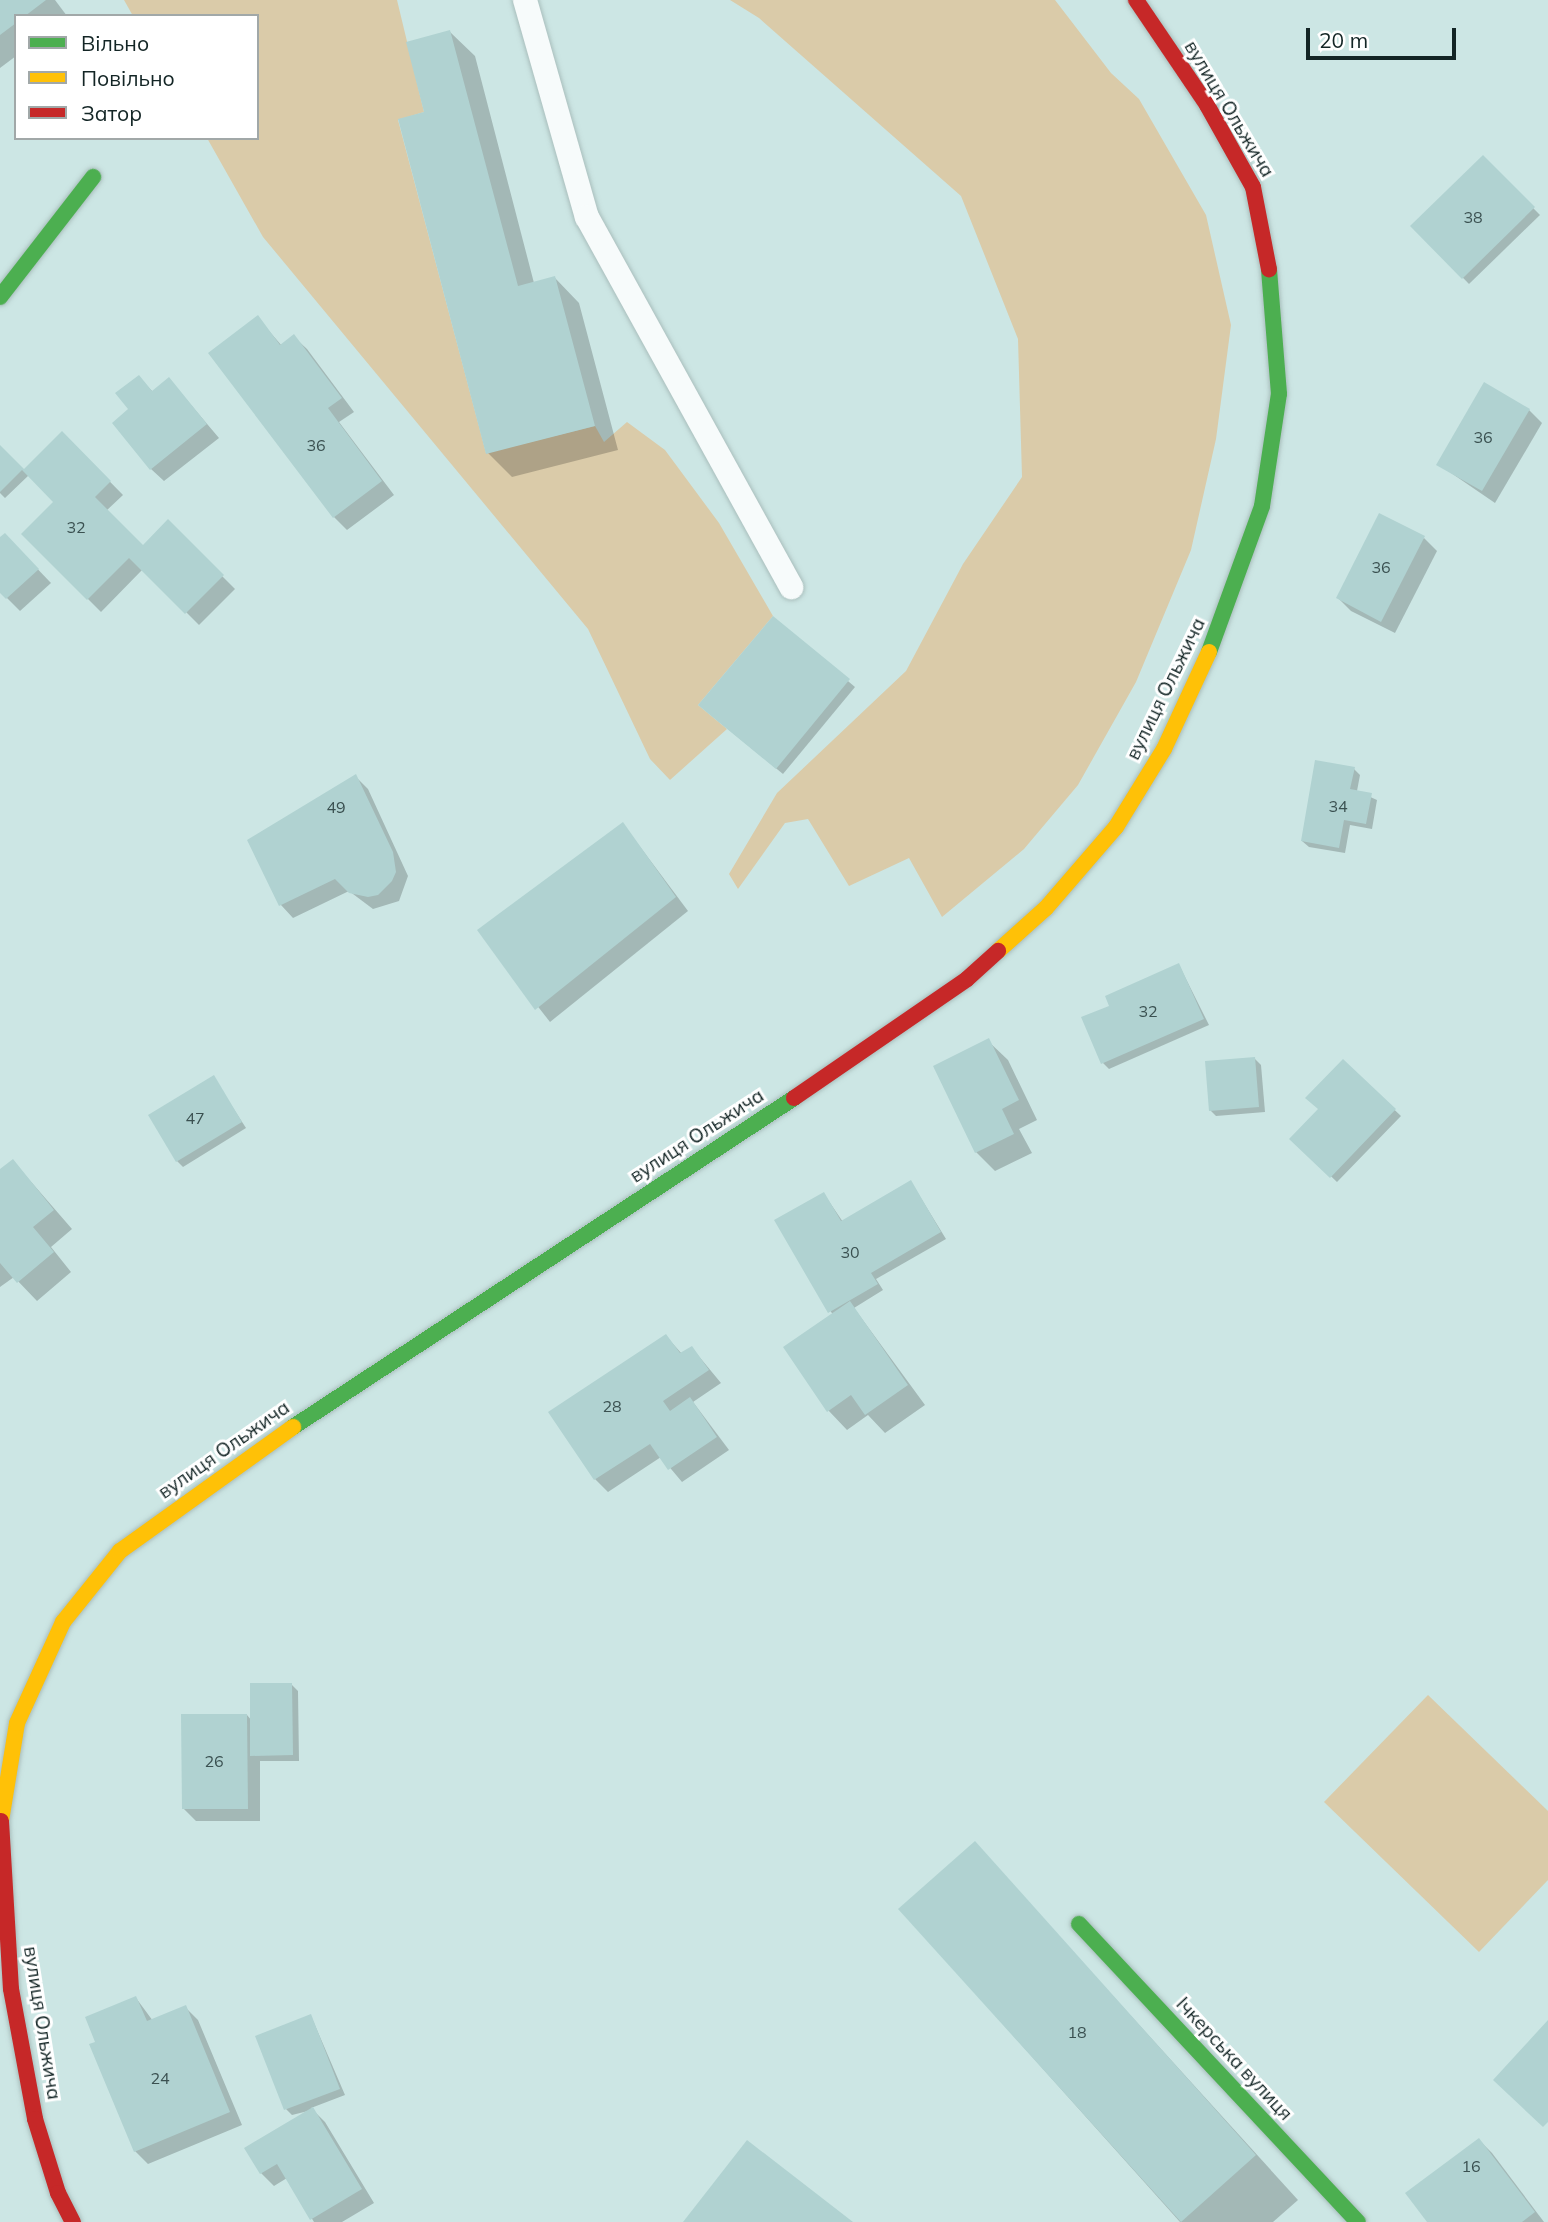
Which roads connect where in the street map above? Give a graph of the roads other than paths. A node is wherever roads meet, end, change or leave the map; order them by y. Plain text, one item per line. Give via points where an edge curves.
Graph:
1 (525, 0) edge
2 (1136, 0) edge
3 (93, 177) dead end
4 (0, 297) edge
5 (791, 587) dead end
6 (1079, 1924) dead end
7 (73, 2222) edge
8 (1358, 2222) edge

1 - 5 lane via 587,217
2 - 7 main road, вулиця Ольжича via 1206,105 1253,187 1272,286 1279,394 1262,506 1219,630 1164,749 1116,827 1046,908 967,979 822,1080 254,1452 120,1551 63,1622 18,1723 0,1826 11,1989 18,2028 35,2119 58,2193
3 - 4 main road
6 - 8 main road, Ічкерська вулиця

